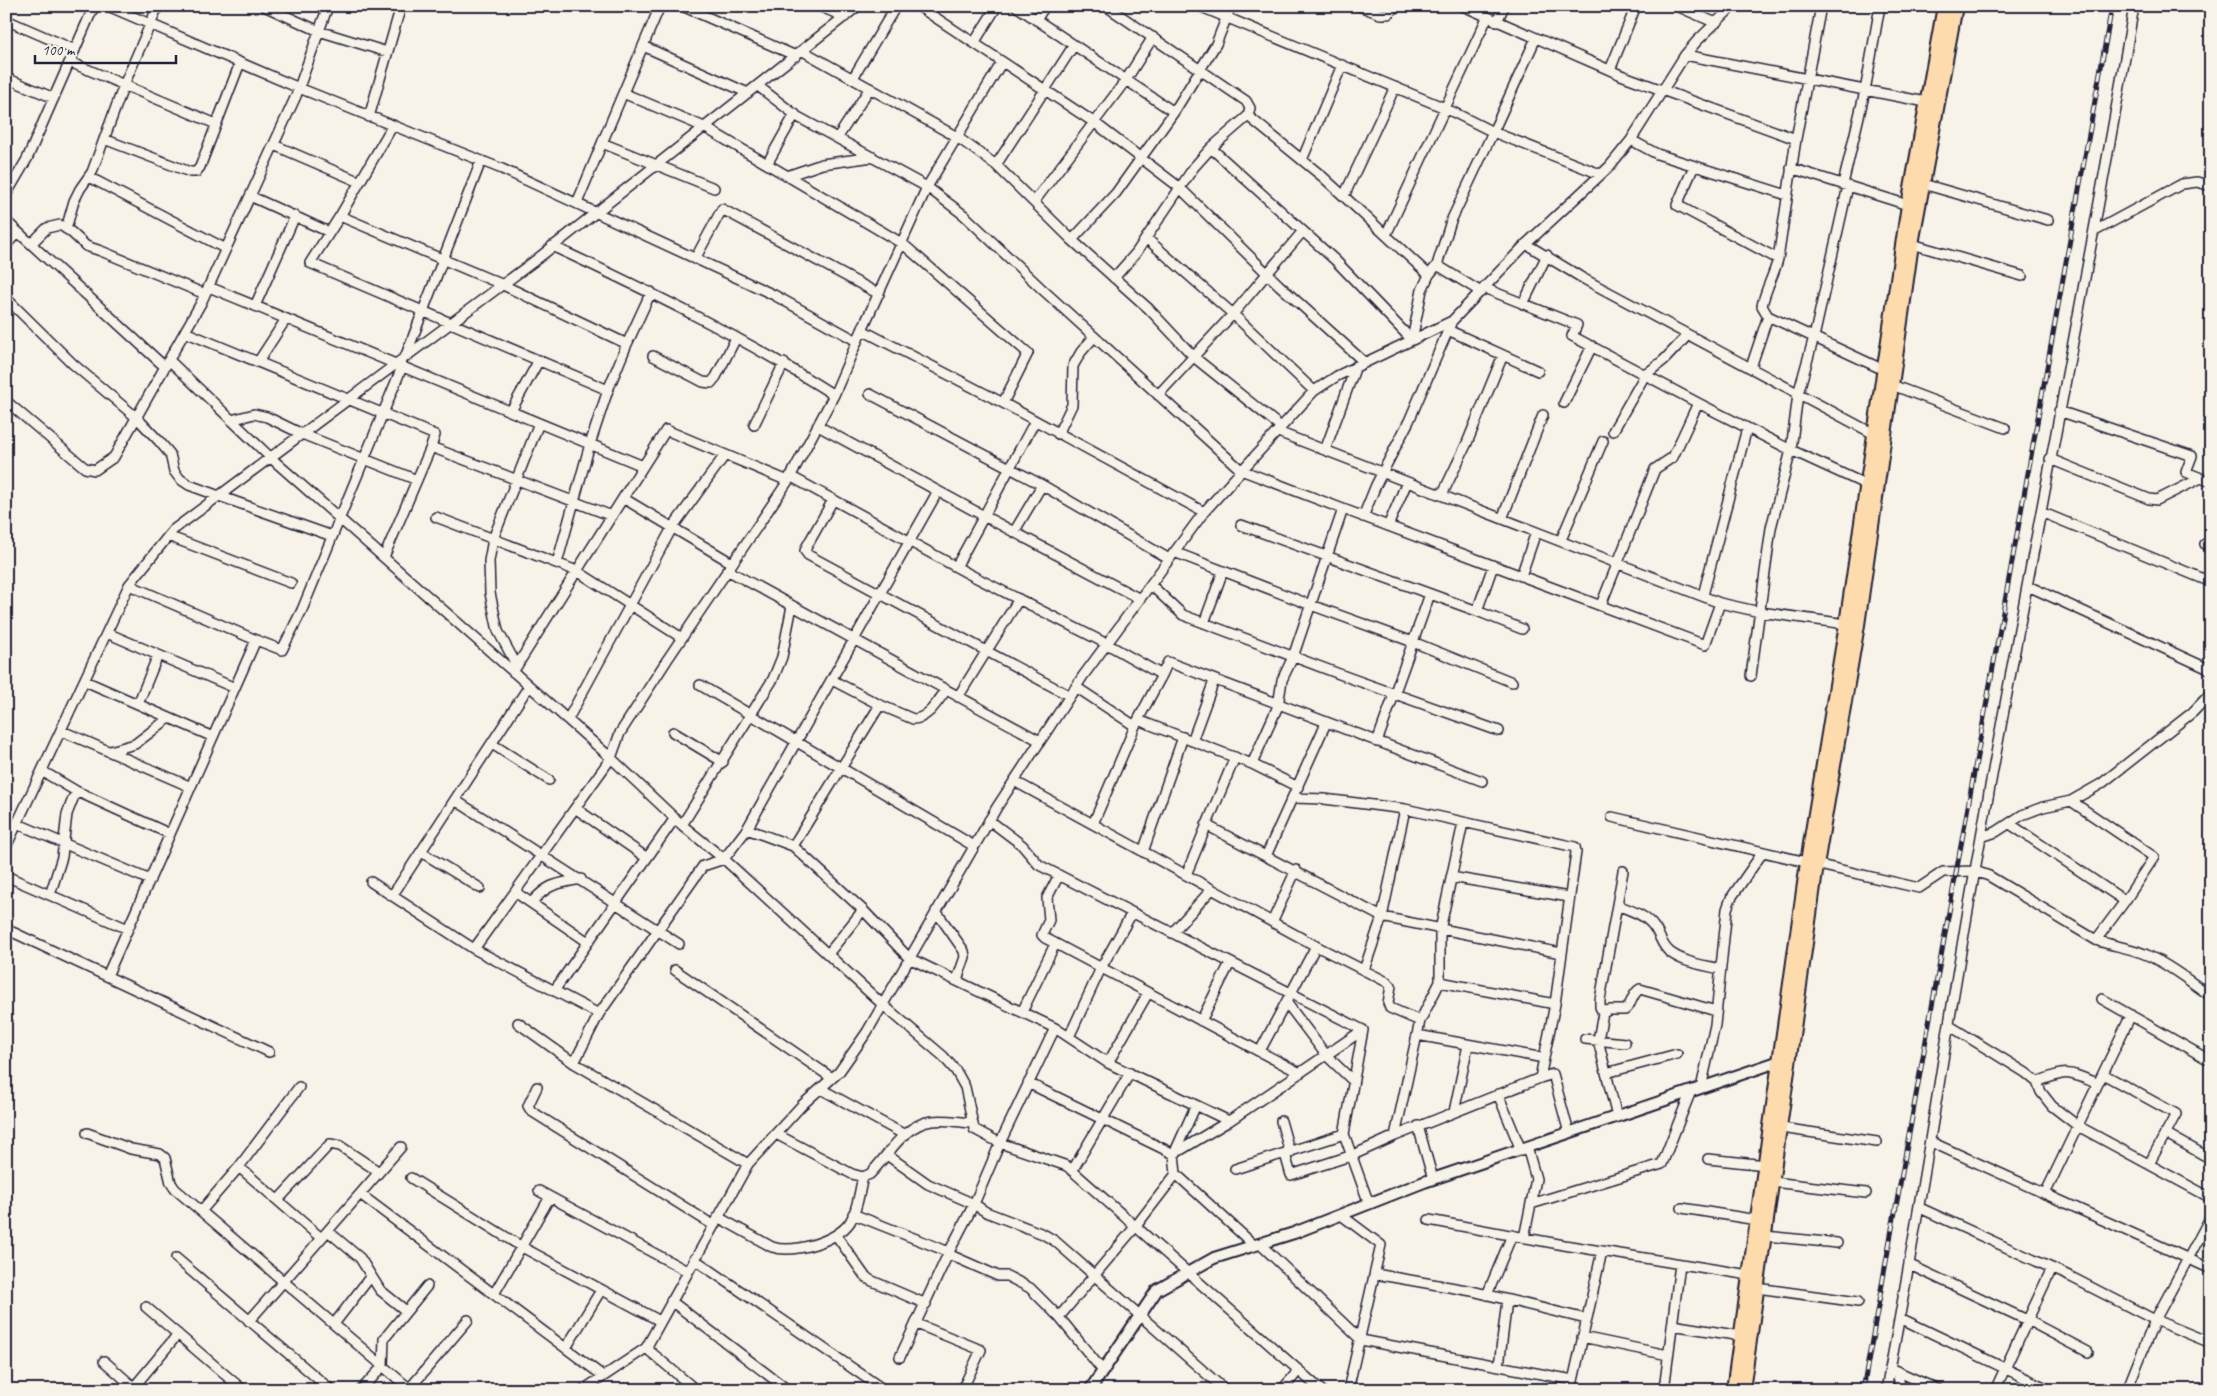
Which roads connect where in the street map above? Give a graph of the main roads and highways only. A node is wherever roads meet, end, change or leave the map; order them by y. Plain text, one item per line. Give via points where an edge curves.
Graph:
1 (1944, 6) edge
2 (1956, 6) edge
3 (1812, 863) junction
4 (1786, 1059) junction
5 (1733, 1390) edge
6 (1743, 1390) edge

1 - 3 main road via 1908,205
2 - 3 main road via 1912,244 1858,625
3 - 4 main road
4 - 5 main road via 1757,1220
4 - 6 main road via 1781,1128

